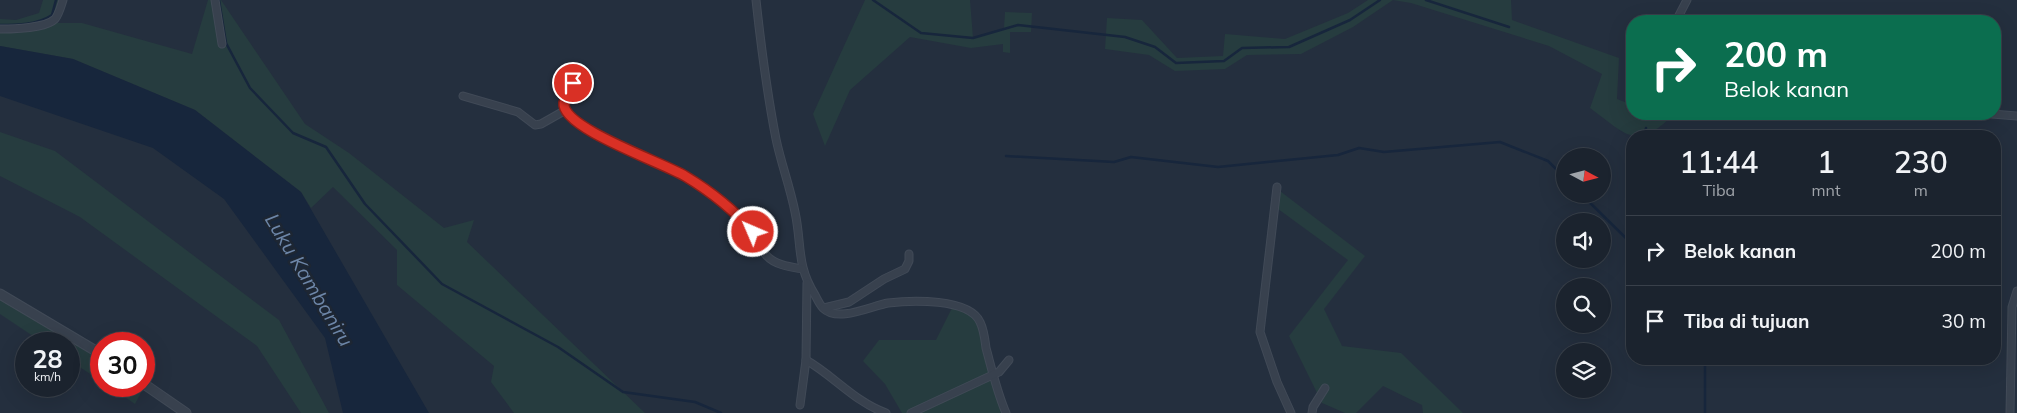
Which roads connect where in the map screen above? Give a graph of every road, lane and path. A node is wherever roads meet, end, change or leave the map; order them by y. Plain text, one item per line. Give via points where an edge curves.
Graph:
1 (63, 0) edge
2 (215, 0) edge
3 (756, 0) edge
4 (1687, 0) edge
5 (1679, 15) edge
6 (0, 29) edge
7 (222, 44) dead end
8 (573, 83) dead end
9 (463, 96) dead end
10 (564, 111) junction
11 (2001, 115) edge
12 (2017, 116) edge
13 (1277, 187) dead end
14 (909, 254) dead end
15 (802, 269) junction
16 (807, 280) junction
17 (2017, 291) edge
18 (0, 294) edge
19 (823, 308) junction
20 (90, 347) edge
21 (806, 360) junction
22 (1009, 360) dead end
23 (993, 374) junction
24 (1325, 388) dead end
25 (155, 392) edge
26 (800, 405) dead end
27 (186, 413) edge
28 (886, 413) edge
29 (911, 413) edge
30 (1006, 413) edge
31 (1291, 413) edge
32 (1312, 413) edge
33 (2010, 413) edge

1 - 6 street via 55,19 36,26
2 - 7 street
3 - 15 street via 776,141 797,222
4 - 5 street
8 - 10 street
9 - 10 street via 518,112 535,125
10 - 15 street via 591,132 686,177 720,200 749,228 766,256 782,265
11 - 12 street
13 - 31 street via 1260,332 1276,382
14 - 19 street via 905,269 849,302
15 - 16 street
16 - 19 street
16 - 21 street
17 - 33 street via 2012,307
18 - 20 street
19 - 23 street via 844,314 911,302 964,308 980,321
21 - 26 street
21 - 28 street via 860,400
22 - 23 street
23 - 29 street
23 - 30 street
24 - 32 street via 1315,401
25 - 27 street

